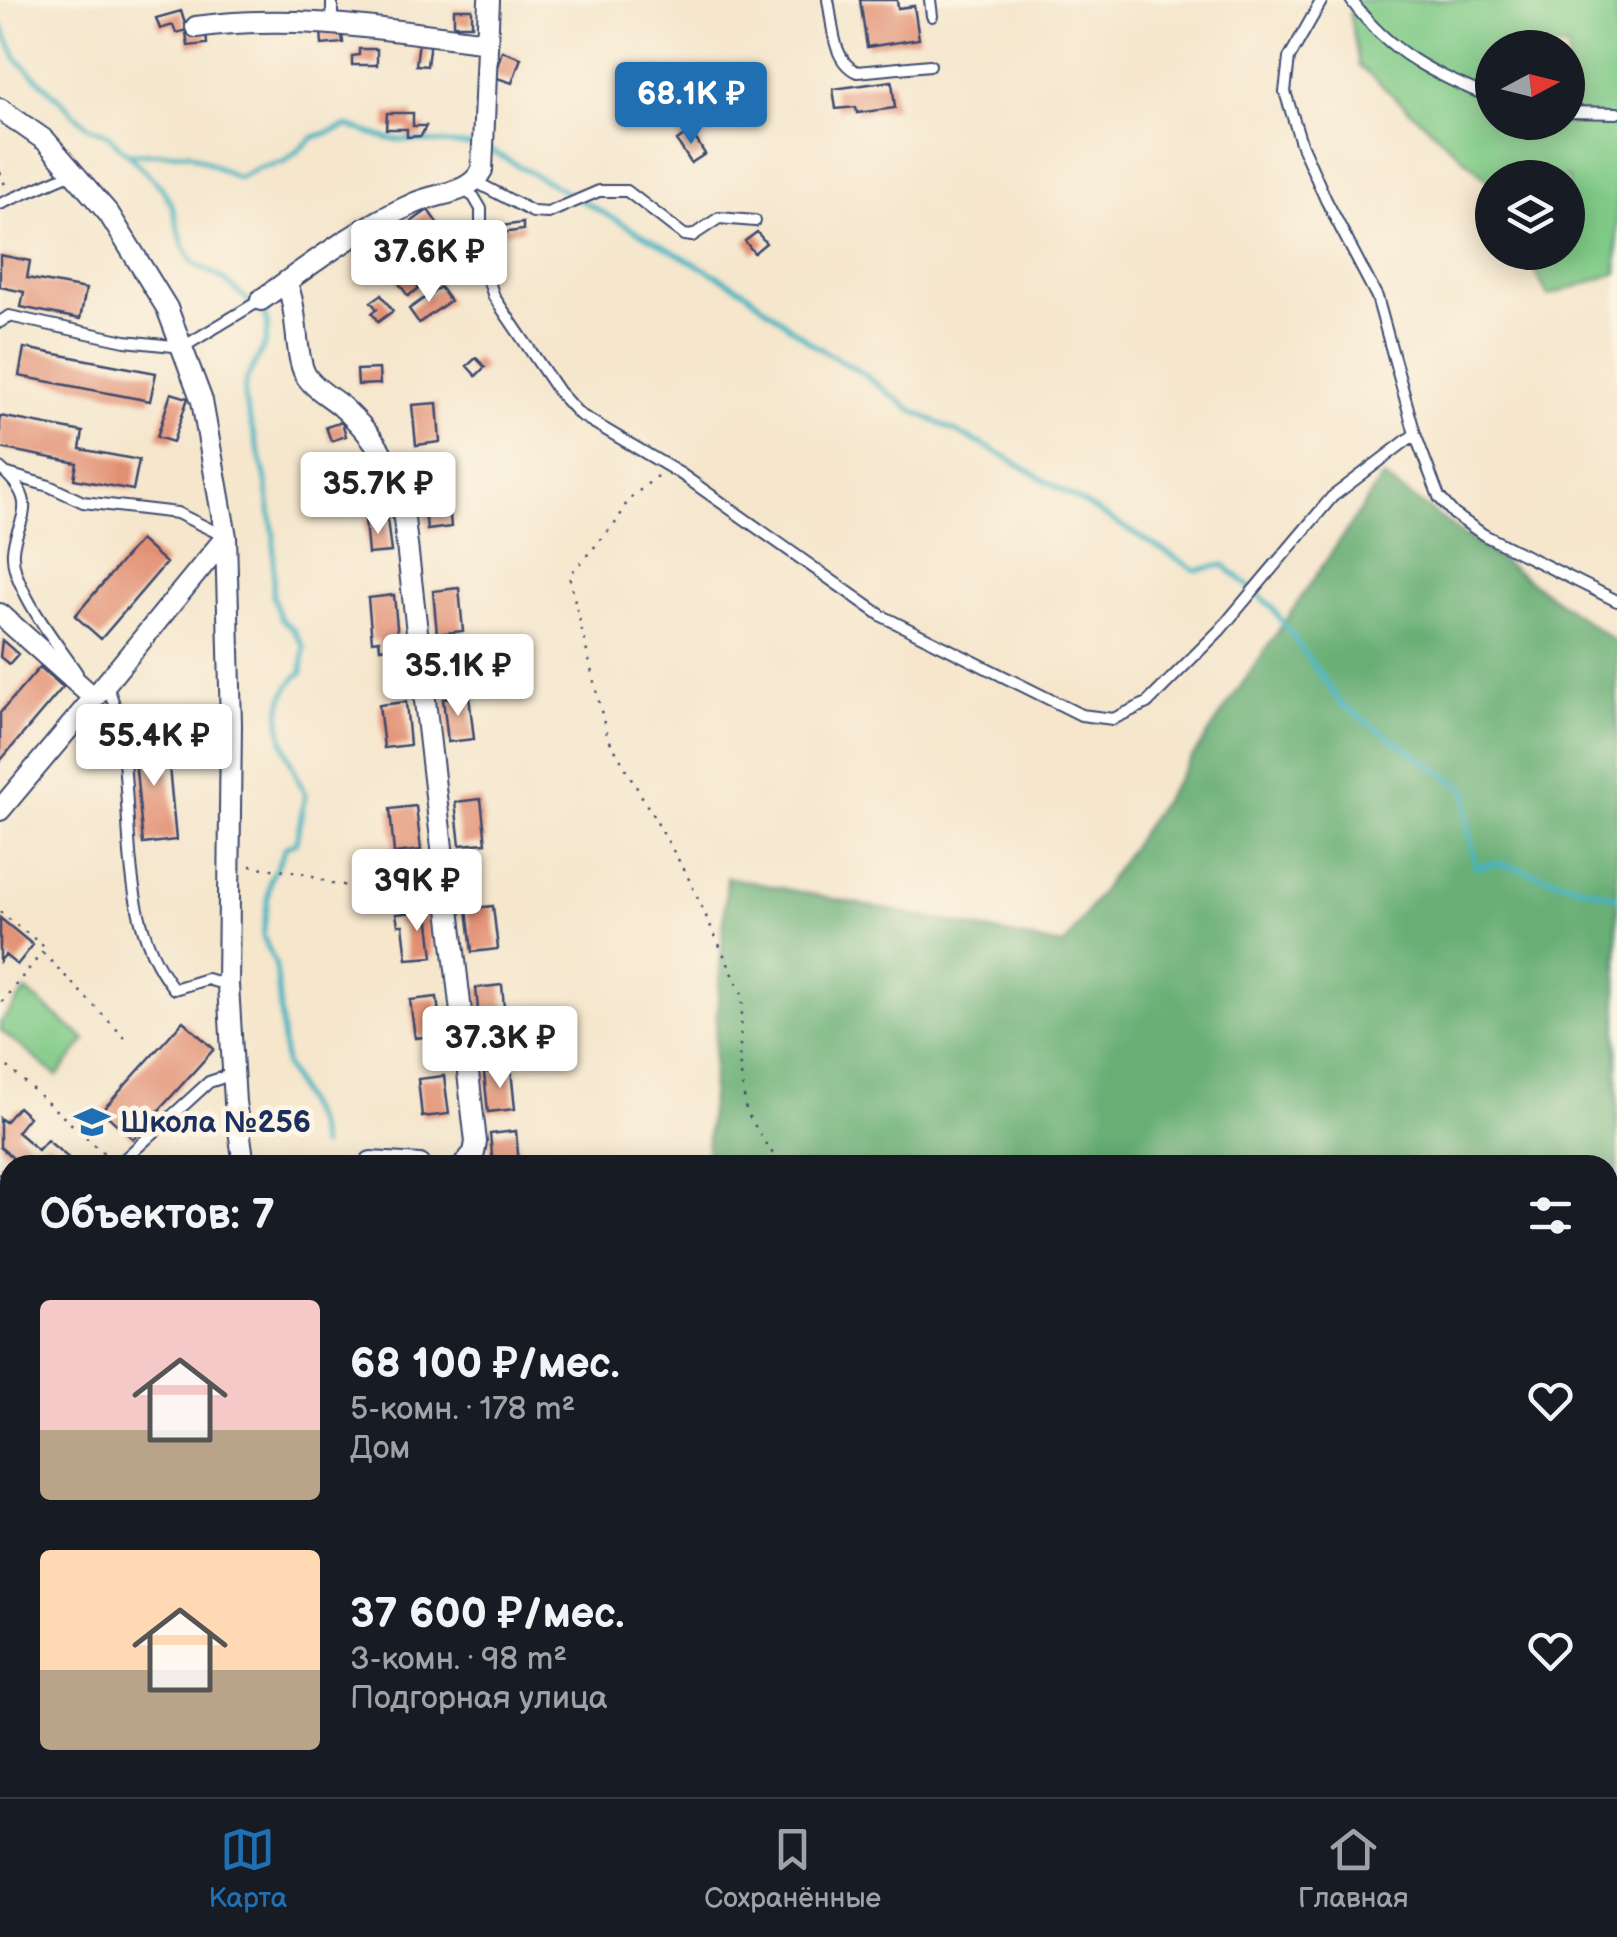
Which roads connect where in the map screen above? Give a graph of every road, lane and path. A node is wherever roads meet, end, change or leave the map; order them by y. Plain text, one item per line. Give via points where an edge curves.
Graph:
1 (332, 0) edge
2 (489, 0) edge
3 (828, 0) edge
4 (930, 0) edge
5 (1322, 0) edge
6 (1351, 0) edge
7 (932, 16) dead end
8 (332, 22) junction
9 (196, 27) dead end
10 (487, 42) junction
11 (930, 65) dead end
12 (1475, 91) edge
13 (0, 109) edge
14 (1585, 112) edge
15 (1617, 113) edge
16 (76, 172) junction
17 (470, 186) junction
18 (0, 204) edge
19 (754, 221) dead end
20 (286, 282) junction
21 (253, 306) joint
22 (3, 317) edge
23 (183, 347) junction
24 (1415, 434) junction
25 (668, 466) junction
26 (3, 471) edge
27 (226, 538) junction
28 (1617, 601) edge
29 (1, 616) edge
30 (100, 691) junction
31 (0, 810) edge
32 (262, 866) dead end
33 (446, 882) junction
34 (0, 912) edge
35 (42, 952) junction
36 (228, 985) junction
37 (0, 1004) edge
38 (129, 1042) dead end
39 (0, 1060) edge
40 (234, 1074) junction
41 (107, 1155) edge
42 (129, 1155) edge
43 (242, 1155) edge
44 (471, 1155) edge
45 (776, 1155) edge

1 - 8 lane
2 - 10 street
3 - 11 lane via 847,68
4 - 7 lane
5 - 24 lane via 1289,58 1285,92 1302,146 1376,297
6 - 12 lane via 1371,28 1427,71
8 - 9 street
8 - 10 street
10 - 17 street via 482,170
13 - 16 street
14 - 15 lane
16 - 18 lane
16 - 23 street via 150,276
17 - 19 lane via 548,213 599,191 627,191 692,236 719,218
17 - 20 street via 394,212
17 - 25 lane via 481,209 481,257 494,297 558,391 590,421
20 - 21 street
20 - 33 street via 305,374 362,428 396,480
21 - 23 lane
22 - 23 lane
23 - 27 street via 202,402
24 - 25 lane via 1332,497 1220,630 1147,702 1126,716 1101,720 882,616
24 - 28 lane via 1439,497 1454,514 1527,559
25 - 45 path via 628,500 569,576 607,736 686,873 744,996 739,1060 746,1111
26 - 27 lane via 83,502 177,513
26 - 30 lane via 24,498 12,558 17,575 38,614
27 - 30 street
27 - 36 street
29 - 30 street
30 - 31 street
30 - 36 lane via 121,720 134,891 148,949 174,989 206,980
32 - 33 path via 372,888
33 - 44 street via 476,1142
34 - 35 path via 46,948
35 - 37 path
35 - 38 path
36 - 40 street
39 - 41 path
40 - 42 lane via 210,1082
40 - 43 street

